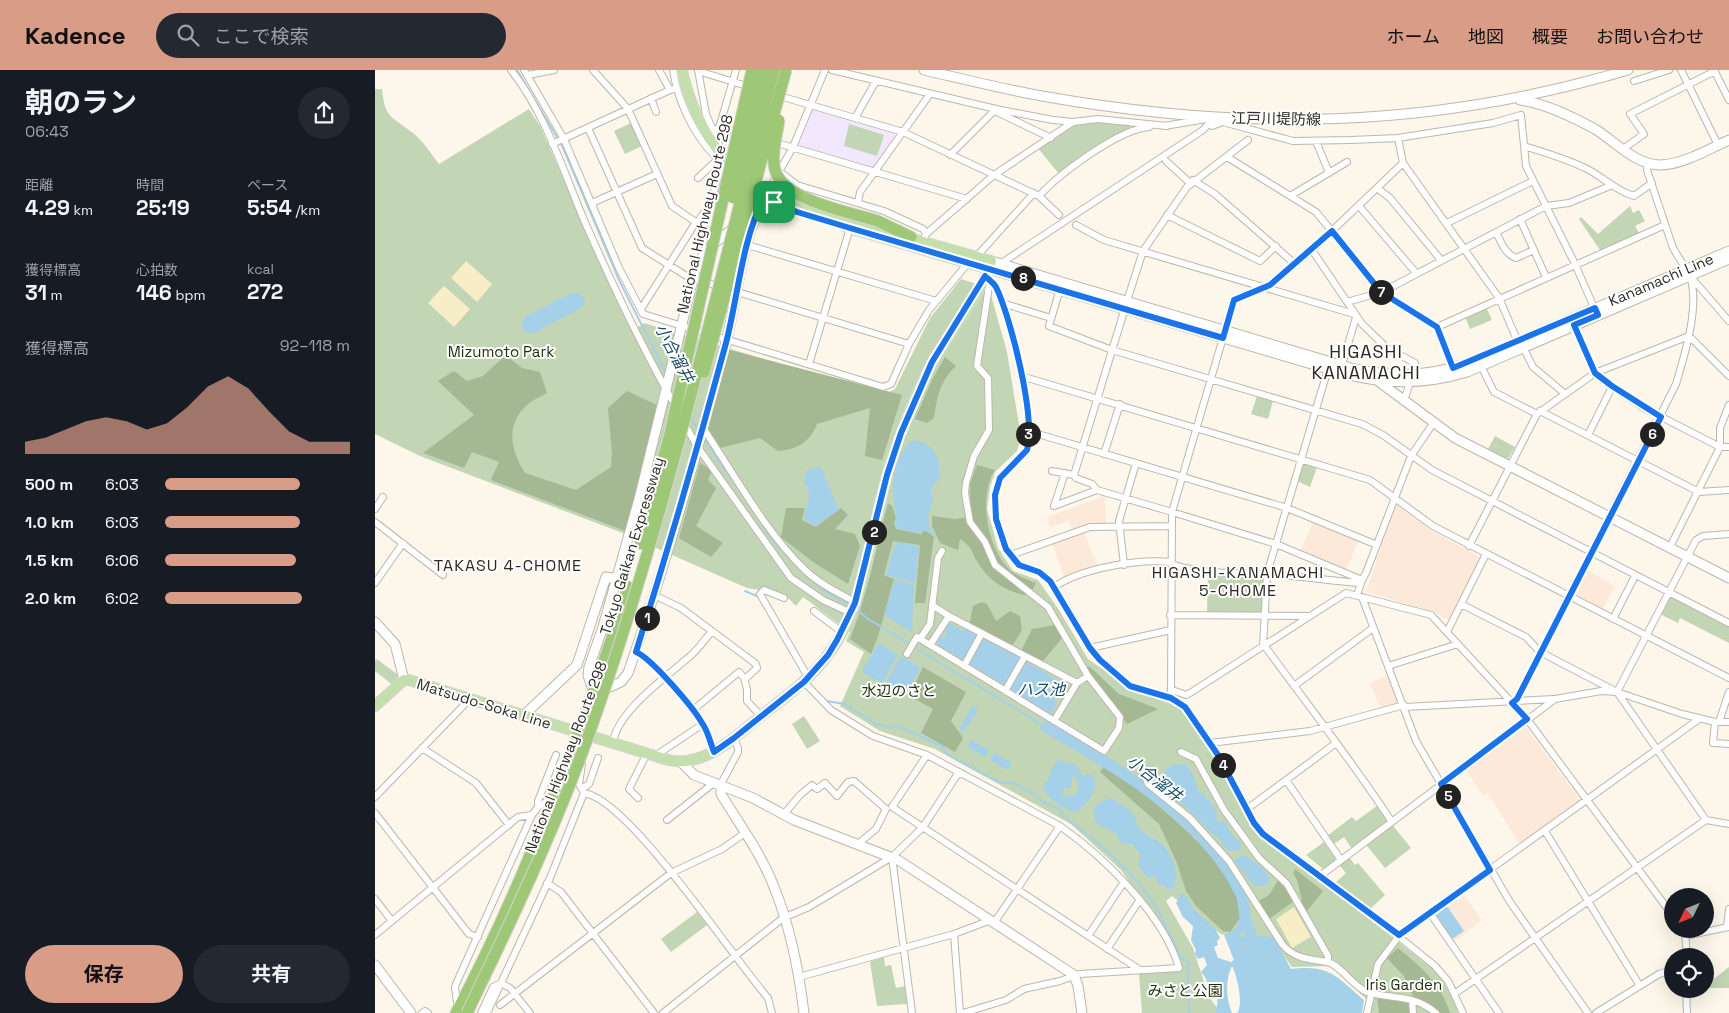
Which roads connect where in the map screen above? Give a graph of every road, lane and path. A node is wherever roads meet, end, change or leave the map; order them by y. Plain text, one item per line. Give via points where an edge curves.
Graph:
1 (511, 70) edge
2 (554, 70) edge
3 (593, 70) edge
4 (659, 70) edge
5 (673, 70) edge
6 (678, 70) edge
7 (682, 70) edge
8 (736, 70) edge
9 (752, 70) edge
10 (763, 70) edge
11 (774, 70) edge
12 (825, 70) edge
13 (832, 70) edge
14 (924, 70) edge
15 (1628, 70) edge
16 (1669, 70) edge
17 (1681, 70) edge
18 (698, 71) edge
19 (1714, 71) edge
20 (526, 72) edge
21 (785, 76) edge
22 (875, 81) junction
23 (733, 82) junction
24 (1634, 82) dead end
25 (1688, 85) junction
26 (678, 89) junction
27 (670, 90) junction
28 (930, 94) junction
29 (651, 98) junction
30 (1515, 99) junction
31 (1729, 100) edge
32 (810, 105) junction
33 (628, 109) junction
34 (693, 109) junction
35 (995, 109) junction
36 (657, 112) dead end
37 (855, 118) junction
38 (1073, 122) junction
39 (1213, 122) junction
40 (1189, 124) junction
41 (1167, 126) junction
42 (588, 128) junction
43 (715, 129) junction
44 (903, 132) junction
45 (1193, 136) junction
46 (564, 138) junction
47 (1051, 138) junction
48 (1398, 138) junction
49 (1248, 140) dead end
50 (1729, 140) edge
51 (1317, 141) junction
52 (552, 144) junction
53 (1718, 144) junction
54 (1524, 146) junction
55 (793, 147) junction
56 (1623, 149) junction
57 (950, 155) junction
58 (1227, 157) junction
59 (721, 160) junction
60 (1166, 161) dead end
61 (1347, 162) dead end
62 (1403, 163) junction
63 (1648, 163) junction
64 (779, 172) junction
65 (875, 172) junction
66 (1329, 173) junction
67 (657, 174) junction
68 (994, 175) junction
69 (698, 178) dead end
70 (1533, 181) junction
71 (1192, 182) junction
72 (1652, 183) junction
73 (1610, 186) junction
74 (1377, 188) junction
75 (617, 192) junction
76 (766, 195) junction
77 (1037, 195) junction
78 (1290, 196) junction
79 (967, 199) junction
80 (592, 203) junction
81 (858, 203) junction
82 (1359, 206) junction
83 (1546, 206) junction
84 (757, 213) junction
85 (1059, 215) dead end
86 (1167, 215) junction
87 (1520, 219) junction
88 (697, 223) junction
89 (1447, 223) junction
90 (1076, 225) dead end
91 (1665, 225) junction
92 (850, 228) junction
93 (1332, 231) junction
94 (1496, 232) junction
95 (720, 237) junction
96 (911, 237) junction
97 (925, 238) junction
98 (748, 245) junction
99 (1276, 246) junction
100 (1465, 248) junction
101 (1312, 250) junction
102 (1534, 250) junction
103 (1729, 251) edge
104 (1143, 252) junction
105 (1729, 259) edge
106 (972, 260) junction
107 (1441, 260) junction
108 (668, 264) junction
109 (1295, 264) junction
110 (1575, 264) junction
111 (837, 271) junction
112 (991, 271) junction
113 (1416, 273) junction
114 (1688, 273) junction
115 (1546, 277) junction
116 (693, 279) junction
117 (1263, 288) junction
118 (1060, 289) junction
119 (737, 292) junction
120 (1381, 292) junction
121 (1499, 298) junction
122 (936, 301) junction
123 (1347, 302) junction
124 (1002, 303) junction
125 (1126, 304) junction
126 (642, 311) junction
127 (1596, 311) junction
128 (1355, 316) junction
129 (629, 318) junction
130 (823, 318) junction
131 (1051, 318) junction
132 (1729, 321) edge
133 (1574, 325) junction
134 (682, 327) junction
135 (1437, 327) junction
136 (1224, 334) junction
137 (1689, 336) junction
138 (727, 340) junction
139 (909, 344) junction
140 (1520, 345) junction
141 (1112, 350) junction
142 (809, 364) junction
143 (1342, 365) junction
144 (1481, 366) junction
145 (1453, 368) junction
146 (1328, 369) junction
147 (1595, 373) junction
148 (1418, 374) junction
149 (1021, 376) junction
150 (1729, 376) edge
151 (1378, 377) junction
152 (1211, 379) junction
153 (1410, 382) junction
154 (1612, 386) junction
155 (668, 388) junction
156 (1564, 393) junction
157 (1099, 397) junction
158 (1404, 402) junction
159 (1120, 404) junction
160 (1729, 405) edge
161 (1316, 410) junction
162 (1539, 412) junction
163 (1661, 417) junction
164 (1434, 422) junction
165 (1197, 427) junction
166 (1028, 431) junction
167 (700, 435) junction
168 (1588, 435) junction
169 (1729, 446) edge
170 (1083, 447) junction
171 (1720, 447) junction
172 (1104, 454) junction
173 (1411, 456) junction
174 (1302, 458) junction
175 (1638, 461) junction
176 (1136, 463) junction
177 (1510, 466) junction
178 (1052, 472) dead end
179 (1065, 473) junction
180 (1074, 476) junction
181 (1182, 476) junction
182 (1097, 490) junction
183 (1729, 490) edge
184 (1699, 492) junction
185 (1395, 497) junction
186 (383, 498) dead end
187 (1125, 499) junction
188 (1492, 502) junction
189 (1287, 508) junction
190 (375, 509) edge
191 (1172, 512) junction
192 (1609, 517) junction
193 (375, 522) edge
194 (1172, 526) junction
195 (1118, 527) junction
196 (1729, 534) edge
197 (403, 544) junction
198 (1276, 544) junction
199 (1377, 545) junction
200 (1469, 546) junction
201 (1670, 547) junction
202 (942, 551) dead end
203 (1591, 552) junction
204 (1486, 554) junction
205 (1011, 555) junction
206 (1687, 556) junction
207 (1171, 563) junction
208 (1124, 565) junction
209 (1267, 574) junction
210 (443, 576) dead end
211 (1635, 576) junction
212 (1729, 578) edge
213 (617, 579) junction
214 (1361, 581) junction
215 (375, 583) edge
216 (1054, 587) junction
217 (1668, 592) junction
218 (654, 595) junction
219 (1359, 596) junction
220 (1568, 596) junction
221 (783, 598) dead end
222 (932, 604) junction
223 (1461, 604) junction
224 (853, 607) junction
225 (814, 611) dead end
226 (1170, 615) junction
227 (949, 616) junction
228 (1264, 616) junction
229 (1308, 616) junction
230 (1613, 619) junction
231 (375, 622) edge
232 (1729, 623) edge
233 (1373, 628) junction
234 (1171, 630) junction
235 (712, 631) junction
236 (842, 632) junction
237 (1447, 632) junction
238 (982, 634) junction
239 (1646, 636) junction
240 (920, 638) junction
241 (1458, 644) junction
242 (930, 645) junction
243 (1263, 646) junction
244 (1090, 648) junction
245 (636, 652) junction
246 (1540, 652) junction
247 (907, 654) dead end
248 (1025, 656) junction
249 (964, 666) junction
250 (1388, 666) junction
251 (1088, 676) junction
252 (665, 678) junction
253 (744, 678) junction
254 (1729, 678) edge
255 (405, 680) junction
256 (806, 680) junction
257 (1077, 683) junction
258 (1294, 686) junction
259 (610, 687) junction
260 (1172, 690) junction
261 (1005, 691) junction
262 (1617, 692) junction
263 (1729, 692) edge
264 (594, 693) junction
265 (1171, 698) junction
266 (466, 699) junction
267 (1555, 699) junction
268 (1513, 703) junction
269 (375, 706) edge
270 (1405, 706) junction
271 (693, 710) junction
272 (523, 716) junction
273 (761, 716) junction
274 (1527, 719) junction
275 (1699, 719) junction
276 (1054, 720) junction
277 (1717, 722) junction
278 (1729, 722) edge
279 (703, 724) junction
280 (1324, 728) junction
281 (578, 733) junction
282 (592, 737) junction
283 (734, 738) junction
284 (613, 742) junction
285 (1336, 742) junction
286 (1210, 743) junction
287 (1729, 744) edge
288 (422, 748) junction
289 (1657, 749) junction
290 (714, 752) junction
291 (1181, 752) dead end
292 (556, 755) dead end
293 (651, 755) junction
294 (927, 755) junction
295 (598, 758) dead end
296 (681, 762) junction
297 (582, 763) junction
298 (1142, 769) dead end
299 (959, 772) junction
300 (1286, 780) junction
301 (718, 783) junction
302 (1441, 784) junction
303 (583, 791) junction
304 (555, 796) junction
305 (375, 798) edge
306 (638, 798) dead end
307 (1587, 800) junction
308 (538, 807) junction
309 (1247, 809) junction
310 (375, 813) edge
311 (783, 814) junction
312 (532, 815) junction
313 (667, 820) dead end
314 (1706, 820) junction
315 (1392, 822) junction
316 (1729, 824) edge
317 (509, 825) junction
318 (1060, 826) junction
319 (923, 827) junction
320 (1545, 831) junction
321 (745, 833) junction
322 (859, 843) junction
323 (892, 857) junction
324 (1341, 860) junction
325 (1637, 868) junction
326 (1490, 870) junction
327 (671, 873) junction
328 (1320, 876) junction
329 (1124, 882) junction
330 (547, 883) junction
331 (433, 887) junction
332 (1017, 889) junction
333 (375, 899) edge
334 (1139, 901) junction
335 (1588, 901) junction
336 (1664, 904) edge
337 (1729, 909) edge
338 (1430, 913) junction
339 (783, 918) junction
340 (392, 921) junction
341 (993, 921) junction
342 (1728, 927) edge
343 (1714, 929) edge
344 (593, 934) junction
345 (954, 934) junction
346 (375, 935) edge
347 (1088, 936) junction
348 (478, 937) junction
349 (1536, 937) junction
350 (1397, 938) junction
351 (903, 947) junction
352 (1107, 949) junction
353 (735, 957) junction
354 (1328, 962) junction
355 (375, 965) edge
356 (1141, 971) junction
357 (1664, 973) edge
358 (1074, 975) junction
359 (799, 977) junction
360 (1476, 979) junction
361 (501, 983) junction
362 (1640, 986) junction
363 (1371, 992) junction
364 (515, 994) junction
365 (1455, 994) junction
366 (1686, 998) edge
367 (1412, 1000) junction
368 (500, 1005) dead end
369 (460, 1012) edge
370 (411, 1013) edge
371 (422, 1013) edge
372 (428, 1013) edge
373 (472, 1013) edge
374 (481, 1013) edge
375 (487, 1013) edge
376 (530, 1013) edge
377 (654, 1013) edge
378 (663, 1013) edge
379 (773, 1013) edge
380 (804, 1013) edge
381 (912, 1013) edge
382 (962, 1013) edge
383 (1082, 1013) edge
384 (1367, 1013) edge
385 (1413, 1013) edge
386 (1436, 1013) edge
387 (1463, 1013) edge
388 (1499, 1013) edge
389 (1588, 1013) edge
390 (1596, 1013) edge
391 (1687, 1013) edge

1 - 52 street
2 - 20 street
3 - 33 street
4 - 27 street
5 - 26 street
6 - 34 main road
7 - 34 main road
8 - 23 street
9 - 264 highway, National Highway Route 298, bridge via 670,434 615,634
10 - 369 highway, Tokyo Gaikan Expressway, bridge via 673,443 629,596 559,798 510,912
11 - 369 highway, Tokyo Gaikan Expressway, bridge via 676,451 605,687 536,863
12 - 32 street
13 - 22 street
14 - 39 street, 江戸川堤防線 via 1018,92
15 - 30 street, 江戸川堤防線
16 - 24 street
17 - 25 street
18 - 23 street
18 - 43 street via 703,100
19 - 25 street
19 - 31 street
20 - 46 street
21 - 96 highway, bridge via 774,158 778,177 794,194 878,221
21 - 259 highway, National Highway Route 298, bridge via 680,464
22 - 28 street
22 - 37 street
23 - 32 street
23 - 43 street
25 - 53 street
25 - 56 street via 1630,114 1644,134
26 - 27 street
26 - 59 street via 695,131
27 - 29 street
28 - 35 street
28 - 44 street
29 - 33 street
29 - 36 street
30 - 39 street, 江戸川堤防線 via 1372,118
30 - 56 street via 1575,119
32 - 37 street
32 - 55 street
33 - 42 street
33 - 67 street
34 - 59 main road via 704,140
35 - 38 street
35 - 47 street
35 - 57 street
37 - 44 street
38 - 41 street via 1098,119
38 - 47 street
39 - 40 street
39 - 45 street
39 - 51 street via 1293,141
40 - 41 street
40 - 45 street
41 - 77 street via 1128,132 1069,168
42 - 46 street
42 - 75 street
43 - 55 street
43 - 59 street
44 - 57 street
44 - 65 street
45 - 112 street
46 - 52 street
46 - 80 street
47 - 68 street
48 - 51 street
48 - 54 street via 1493,123 1521,115
48 - 62 street
49 - 58 street
50 - 53 street
51 - 66 street
52 - 129 street via 611,284
53 - 63 street via 1671,164
54 - 70 street via 1526,166
54 - 73 street via 1585,167
55 - 64 street
55 - 65 street
56 - 63 street
57 - 68 street
58 - 71 street
58 - 78 street
59 - 69 street
59 - 76 main road via 749,187
59 - 88 street via 711,202
60 - 71 street
61 - 66 street
62 - 74 street
62 - 89 street
63 - 72 street
64 - 76 street
64 - 81 street via 797,184
65 - 79 street
65 - 81 street via 860,192
66 - 78 street
67 - 75 street
67 - 88 street via 672,206
68 - 77 street
68 - 79 street
70 - 83 street
70 - 89 street
71 - 86 street
71 - 99 street via 1215,194
72 - 73 street via 1635,196
72 - 91 street
73 - 83 street via 1569,203
74 - 82 street
74 - 107 street via 1390,198
75 - 80 street
75 - 108 street via 642,248
76 - 84 street
76 - 92 main road via 797,212
76 - 96 main road
77 - 85 street
77 - 106 street
78 - 93 street via 1316,212
79 - 97 street
80 - 126 street via 619,268
81 - 97 street via 885,211 923,229
82 - 93 street
82 - 113 street
83 - 87 street
83 - 110 street
84 - 95 street
84 - 98 street
86 - 99 street via 1260,261
86 - 104 street
87 - 94 street
87 - 102 street
88 - 95 street
88 - 108 street
89 - 100 street
90 - 104 street via 1104,240
91 - 110 street
91 - 114 street
92 - 106 main road
92 - 111 street
93 - 101 street
93 - 120 street
94 - 100 street
94 - 102 street via 1512,257
95 - 98 street
95 - 116 street via 701,256
96 - 97 main road
97 - 106 main road
98 - 111 street
98 - 119 street
99 - 109 street
100 - 107 street
100 - 121 street
101 - 109 street
101 - 123 street
102 - 115 street
103 - 114 street, Kanamachi Line
104 - 117 street
104 - 125 street
105 - 114 street, Kanamachi Line
106 - 112 main road
106 - 122 street
107 - 113 street
108 - 116 street
108 - 126 street
109 - 117 street
110 - 115 street
110 - 127 street
111 - 122 street
111 - 130 street
112 - 118 street, Kanamachi Line
112 - 124 street
112 - 125 street, Kanamachi Line
112 - 224 main road, Matsudo-Soka Line via 932,362 901,433
112 - 251 street via 977,366 989,378 989,430 974,456 966,483 970,522 985,542 995,565 1047,607
113 - 120 street
114 - 127 street, Kanamachi Line
114 - 132 street
114 - 137 street via 1693,286
115 - 121 street
116 - 119 street
116 - 134 street
117 - 128 street
117 - 136 street via 1234,300
118 - 125 street, Kanamachi Line
118 - 131 street
119 - 130 street
119 - 138 street
120 - 123 street
120 - 135 street
121 - 135 street
121 - 140 street
122 - 139 street
123 - 128 street
124 - 131 street
124 - 149 street
125 - 136 street, Kanamachi Line
125 - 141 street
126 - 129 street
126 - 134 street
127 - 133 street, Kanamachi Line
127 - 140 street, Kanamachi Line
128 - 143 street
128 - 148 street via 1387,348 1415,363
129 - 155 street
130 - 139 street
130 - 142 street
131 - 141 street via 1049,326
133 - 140 street, Kanamachi Line
133 - 147 street
134 - 138 street
134 - 155 street
135 - 145 street
136 - 143 street, Kanamachi Line
136 - 146 street, Kanamachi Line
136 - 152 street
137 - 147 street
137 - 150 street
137 - 163 street via 1676,384
138 - 142 street
138 - 167 street
139 - 142 street via 891,384 886,388
140 - 144 street, Kanamachi Line
140 - 145 street, Kanamachi Line
140 - 156 street via 1533,367
141 - 152 street
141 - 157 street
143 - 151 street, Kanamachi Line
144 - 153 street, Kanamachi Line via 1449,377
144 - 162 street via 1494,392
145 - 148 street, Kanamachi Line
146 - 151 street, Kanamachi Line
146 - 161 street
147 - 154 street
147 - 156 street
148 - 151 street, Kanamachi Line
149 - 157 street
149 - 166 street
151 - 153 street, Kanamachi Line
151 - 158 street
152 - 161 street
152 - 165 street
153 - 158 street
154 - 163 street
154 - 168 street
155 - 167 street
155 - 213 street
156 - 162 street
157 - 159 street
157 - 170 street
158 - 164 street
159 - 165 street
159 - 172 street
160 - 171 street via 1720,428
161 - 173 street via 1376,431
161 - 174 street
162 - 168 street
162 - 177 street
163 - 171 street
163 - 175 street
164 - 173 street
164 - 177 street via 1455,438
165 - 174 street
165 - 181 street
166 - 170 street
166 - 205 street via 1027,450 1000,478 995,495 998,529
167 - 218 street
167 - 224 street via 786,550 807,572
167 - 224 street via 791,578 823,600
168 - 175 street
169 - 171 street
170 - 172 street
170 - 180 street
171 - 184 street
172 - 176 street
173 - 185 street
173 - 188 street
174 - 185 street via 1370,480
174 - 189 street
175 - 184 street
175 - 192 street
176 - 181 street
176 - 187 street
177 - 188 street
177 - 192 street
178 - 179 street
179 - 180 street
179 - 182 street via 1055,506
180 - 182 street via 1092,484
181 - 189 street
181 - 191 street
182 - 187 street
183 - 184 street
184 - 201 street
185 - 199 street
185 - 200 street via 1433,526
186 - 190 street
187 - 191 street
187 - 195 street
188 - 200 street
188 - 203 street
189 - 198 street
189 - 199 street
191 - 194 street
191 - 198 street
192 - 201 street
192 - 203 street
193 - 197 street
194 - 195 street
194 - 207 street
195 - 205 street via 1090,527
195 - 208 street
196 - 206 street via 1699,538
197 - 210 street
197 - 215 street
198 - 209 street
198 - 214 street
199 - 214 street
200 - 204 street
201 - 206 street
202 - 222 street via 938,558
203 - 211 street
203 - 220 street
204 - 220 street
204 - 223 street
205 - 216 street via 1019,565 1044,575
206 - 212 street
206 - 217 street
207 - 208 street via 1154,561
207 - 209 street via 1192,571
207 - 226 street
208 - 216 street via 1091,570
209 - 214 street
209 - 228 street
211 - 217 street
211 - 230 street
213 - 264 street via 589,667
213 - 272 street via 606,577 577,665
214 - 219 street
216 - 244 street
217 - 232 street
217 - 239 street
218 - 235 street via 681,608
218 - 245 street
219 - 229 street via 1346,593
219 - 233 street
219 - 237 street via 1431,615
220 - 230 street
220 - 246 street
221 - 256 street via 764,590 760,594
222 - 227 street
222 - 240 street via 930,624
223 - 237 street
223 - 246 street via 1526,637
224 - 236 main road, Matsudo-Soka Line
225 - 236 street
226 - 228 street
226 - 234 street
227 - 238 street
227 - 242 street
228 - 229 street
228 - 243 street
229 - 243 street
230 - 239 street
231 - 255 street via 395,644
233 - 250 street
233 - 258 street
234 - 244 street
234 - 260 street
235 - 252 street
235 - 253 street via 755,664 757,668
236 - 256 main road, Matsudo-Soka Line via 828,655
237 - 241 street
238 - 248 street
238 - 249 street
239 - 254 street
239 - 262 street
240 - 242 street
240 - 247 street via 917,637
241 - 250 street
241 - 268 street
242 - 249 street
243 - 258 street
243 - 260 street via 1190,694
244 - 265 street via 1130,686
245 - 252 street
245 - 259 street via 627,677
246 - 262 street
246 - 268 street
248 - 257 street
248 - 261 street
249 - 261 street
250 - 270 street
251 - 257 street
251 - 276 street via 1120,717 1119,728 1104,751
252 - 271 street
252 - 284 street via 634,706 615,730
253 - 271 street via 739,672
253 - 273 street via 747,702
255 - 266 main road, Matsudo-Soka Line
255 - 269 main road, Matsudo-Soka Line
256 - 273 main road, Matsudo-Soka Line
256 - 294 street via 825,705 859,728 879,739
257 - 276 street
258 - 280 street
259 - 282 highway, National Highway Route 298
260 - 265 street
261 - 276 street
262 - 267 street via 1601,691
262 - 275 street
262 - 289 street
263 - 277 street
264 - 281 highway, National Highway Route 298
265 - 286 street via 1189,712
266 - 272 main road, Matsudo-Soka Line
266 - 288 street
267 - 268 street
267 - 274 street
268 - 270 street
268 - 274 street
270 - 280 street
270 - 302 street via 1416,741
271 - 279 street
272 - 281 main road, Matsudo-Soka Line
273 - 283 main road, Matsudo-Soka Line
274 - 302 street
274 - 307 street
275 - 277 street
275 - 289 street
277 - 278 street
277 - 287 street via 1713,742
279 - 290 street
279 - 293 street
280 - 285 street
280 - 286 street
281 - 282 main road, Matsudo-Soka Line
281 - 304 highway, National Highway Route 298
282 - 284 main road, Matsudo-Soka Line
282 - 297 highway, National Highway Route 298
283 - 290 main road, Matsudo-Soka Line
283 - 301 street via 738,752
284 - 293 main road, Matsudo-Soka Line
285 - 300 street
285 - 315 street
286 - 309 street
288 - 305 street
288 - 317 street via 477,783
289 - 307 street
289 - 314 street
290 - 296 main road, Matsudo-Soka Line
291 - 354 street via 1196,759 1224,810 1259,858 1287,884 1328,956
292 - 308 street
293 - 296 main road, Matsudo-Soka Line
293 - 306 street via 629,789
294 - 299 street
294 - 319 street via 892,807
295 - 303 street via 589,784
296 - 301 street via 694,775
297 - 303 street via 579,784
297 - 373 highway, National Highway Route 298 via 544,856
298 - 354 street via 1148,784 1190,818 1229,861 1286,948 1305,959
299 - 318 street
299 - 319 street
300 - 309 street
300 - 324 street
301 - 311 street
301 - 313 street
301 - 321 street via 721,794
302 - 315 street
302 - 326 street
303 - 327 street via 595,795 636,829
303 - 330 street
304 - 308 street
304 - 369 highway, National Highway Route 298
307 - 320 street
307 - 325 street
308 - 312 street
309 - 328 street via 1258,829 1272,843
310 - 331 street
311 - 322 street
311 - 322 street via 799,795 813,786 817,789 825,783 837,796 848,782 854,781 886,809 876,829
312 - 317 street via 518,817
312 - 348 street
314 - 316 street
314 - 325 street
315 - 324 street
317 - 331 street
318 - 329 street via 1093,851
318 - 332 street
319 - 323 street
319 - 332 street
320 - 326 street
320 - 335 street
321 - 327 street via 717,852
321 - 339 street via 775,887
322 - 323 street
323 - 339 street via 809,907
323 - 341 street
323 - 351 street
324 - 328 street
325 - 335 street
325 - 336 street
326 - 338 street
326 - 349 street
327 - 344 street
327 - 353 street
328 - 350 street
329 - 334 street
329 - 347 street
330 - 344 street via 556,886
330 - 361 street
331 - 340 street
331 - 348 street via 469,934
332 - 341 street
332 - 347 street
333 - 340 street
334 - 352 street
334 - 356 street via 1165,938 1179,968
335 - 349 street
335 - 362 street
337 - 342 street
338 - 350 street
338 - 360 street
339 - 353 street
339 - 359 street
340 - 346 street
341 - 345 street
341 - 358 street
342 - 343 street
344 - 364 street
344 - 377 street
345 - 351 street
345 - 382 street
347 - 352 street
348 - 369 street via 455,988
349 - 360 street
349 - 389 street
350 - 363 street via 1380,960
350 - 365 street via 1434,965
351 - 359 street
351 - 381 street
352 - 356 street
353 - 378 street
353 - 379 street via 768,998
354 - 363 street
355 - 370 street
356 - 358 street
357 - 362 street
358 - 382 street via 1024,989 1006,1000
358 - 383 street
359 - 380 street
360 - 365 street
360 - 388 street
361 - 364 street
361 - 374 street via 493,987
361 - 375 street
362 - 390 street
363 - 367 street
363 - 384 street
364 - 368 street
364 - 376 street
365 - 387 street
366 - 391 street
367 - 385 street
367 - 386 street
371 - 372 street

